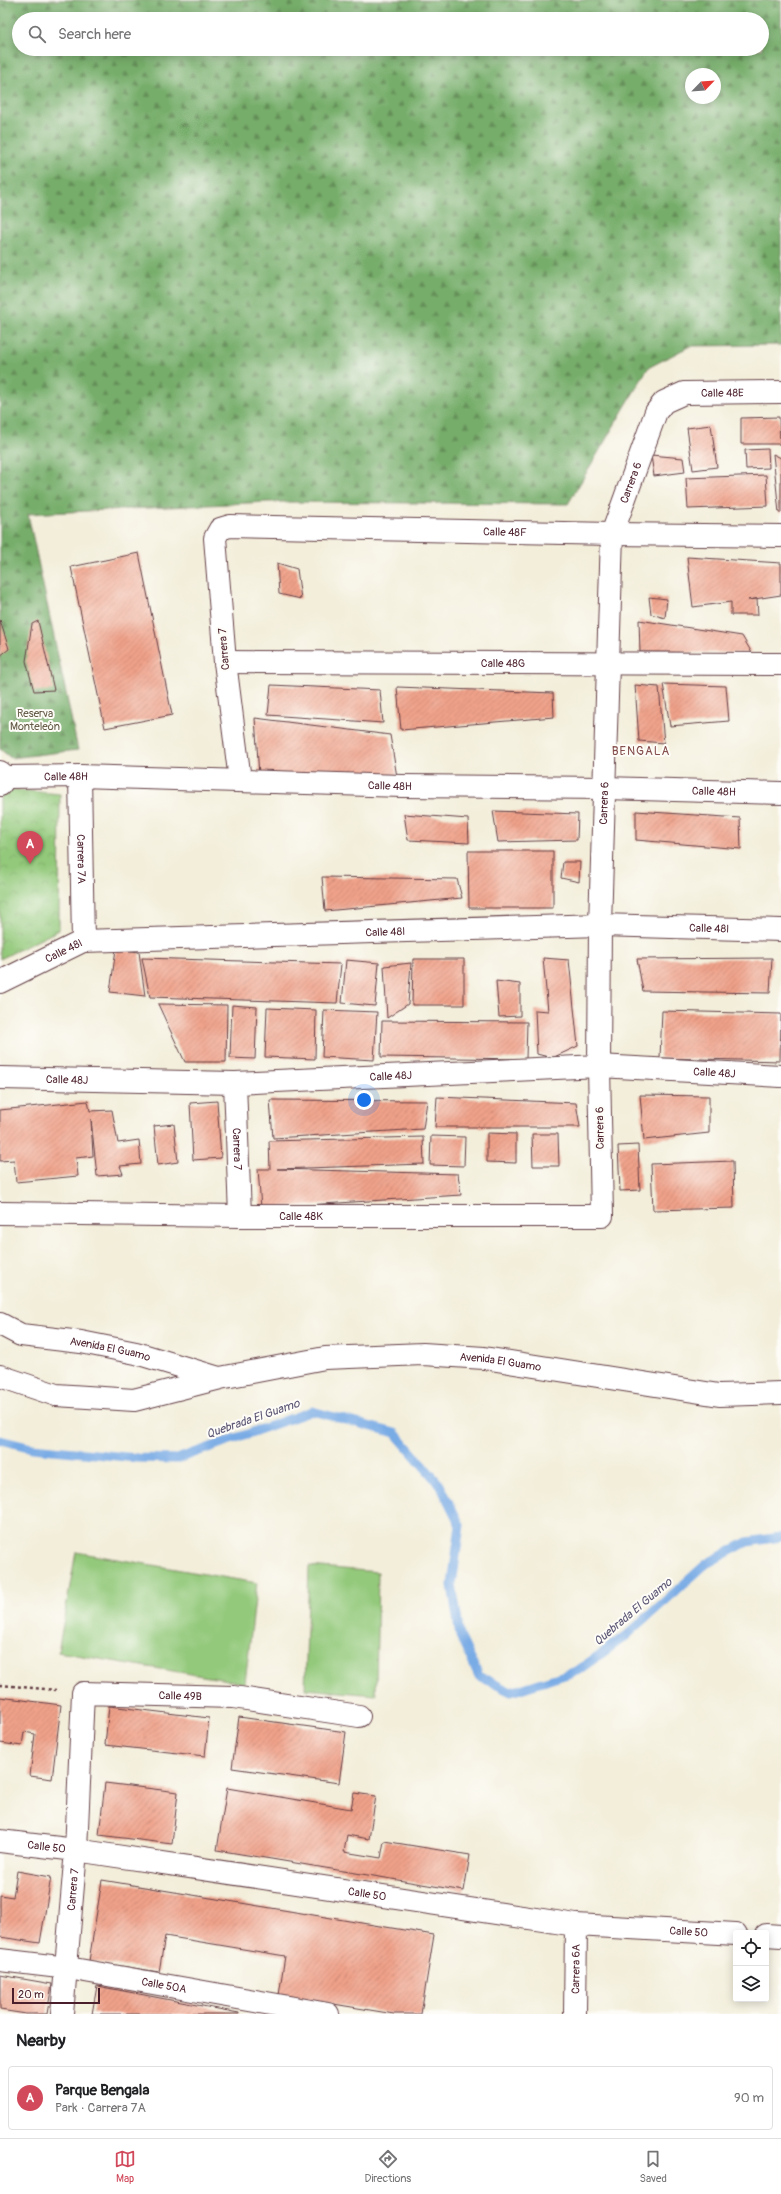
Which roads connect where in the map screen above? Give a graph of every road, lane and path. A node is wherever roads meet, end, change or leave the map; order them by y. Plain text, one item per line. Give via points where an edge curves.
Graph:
1 (781, 392) edge
2 (664, 402) joint
3 (230, 526) joint
4 (612, 534) junction
5 (781, 536) edge
6 (225, 662) junction
7 (608, 664) junction
8 (781, 664) edge
9 (80, 776) junction
10 (2, 778) edge
11 (240, 780) junction
12 (604, 788) junction
13 (781, 792) edge
14 (600, 925) junction
15 (781, 930) edge
16 (83, 941) junction
17 (0, 982) edge
18 (599, 1066) junction
19 (781, 1076) edge
20 (0, 1078) edge
21 (235, 1083) junction
22 (0, 1212) edge
23 (240, 1216) junction
24 (602, 1216) joint
25 (0, 1324) edge
26 (0, 1376) edge
27 (220, 1378) junction
28 (781, 1393) edge
29 (0, 1685) edge
30 (83, 1693) junction
31 (359, 1716) dead end
32 (0, 1841) edge
33 (76, 1850) junction
34 (576, 1925) junction
35 (733, 1934) edge
36 (769, 1935) edge
37 (781, 1936) edge
38 (0, 1960) edge
39 (68, 1968) junction
40 (62, 2014) edge
41 (328, 2014) edge
42 (575, 2014) edge

1 - 2 street, Calle 48E via 684,393
2 - 4 street, Carrera 6 via 656,412
3 - 4 street, Calle 48F
3 - 6 street, Carrera 7 via 220,529 215,538
4 - 5 street, Calle 48F
4 - 7 street, Carrera 6
6 - 7 street, Calle 48G
6 - 11 street, Carrera 7
7 - 8 street, Calle 48G
7 - 12 street, Carrera 6
9 - 10 street, Calle 48H
9 - 11 street, Calle 48H
9 - 16 street, Carrera 7A
11 - 12 street, Calle 48H via 402,786
12 - 13 street, Calle 48H
12 - 14 street, Carrera 6
14 - 15 street, Calle 48I
14 - 16 street, Calle 48I
14 - 18 street, Carrera 6
16 - 17 street, Calle 48I
18 - 19 street, Calle 48J
18 - 21 street, Calle 48J
18 - 24 street, Carrera 6
20 - 21 street, Calle 48J
21 - 23 street, Carrera 7
22 - 23 street, Calle 48K
23 - 24 street, Calle 48K
25 - 27 street, Avenida El Guamo via 21,1335 81,1342 136,1353
26 - 27 street, Avenida El Guamo via 56,1395 134,1400
27 - 28 street, Avenida El Guamo via 325,1358 422,1354 484,1358 719,1395
29 - 30 path
30 - 31 street, Calle 49B via 233,1697
30 - 33 street, Carrera 7
32 - 33 street, Calle 50
33 - 34 street, Calle 50
33 - 39 street, Carrera 7
34 - 35 street, Calle 50
34 - 42 street, Carrera 6A
36 - 37 street
38 - 39 street, Calle 50A
39 - 40 street, Carrera 7
39 - 41 street, Calle 50A

